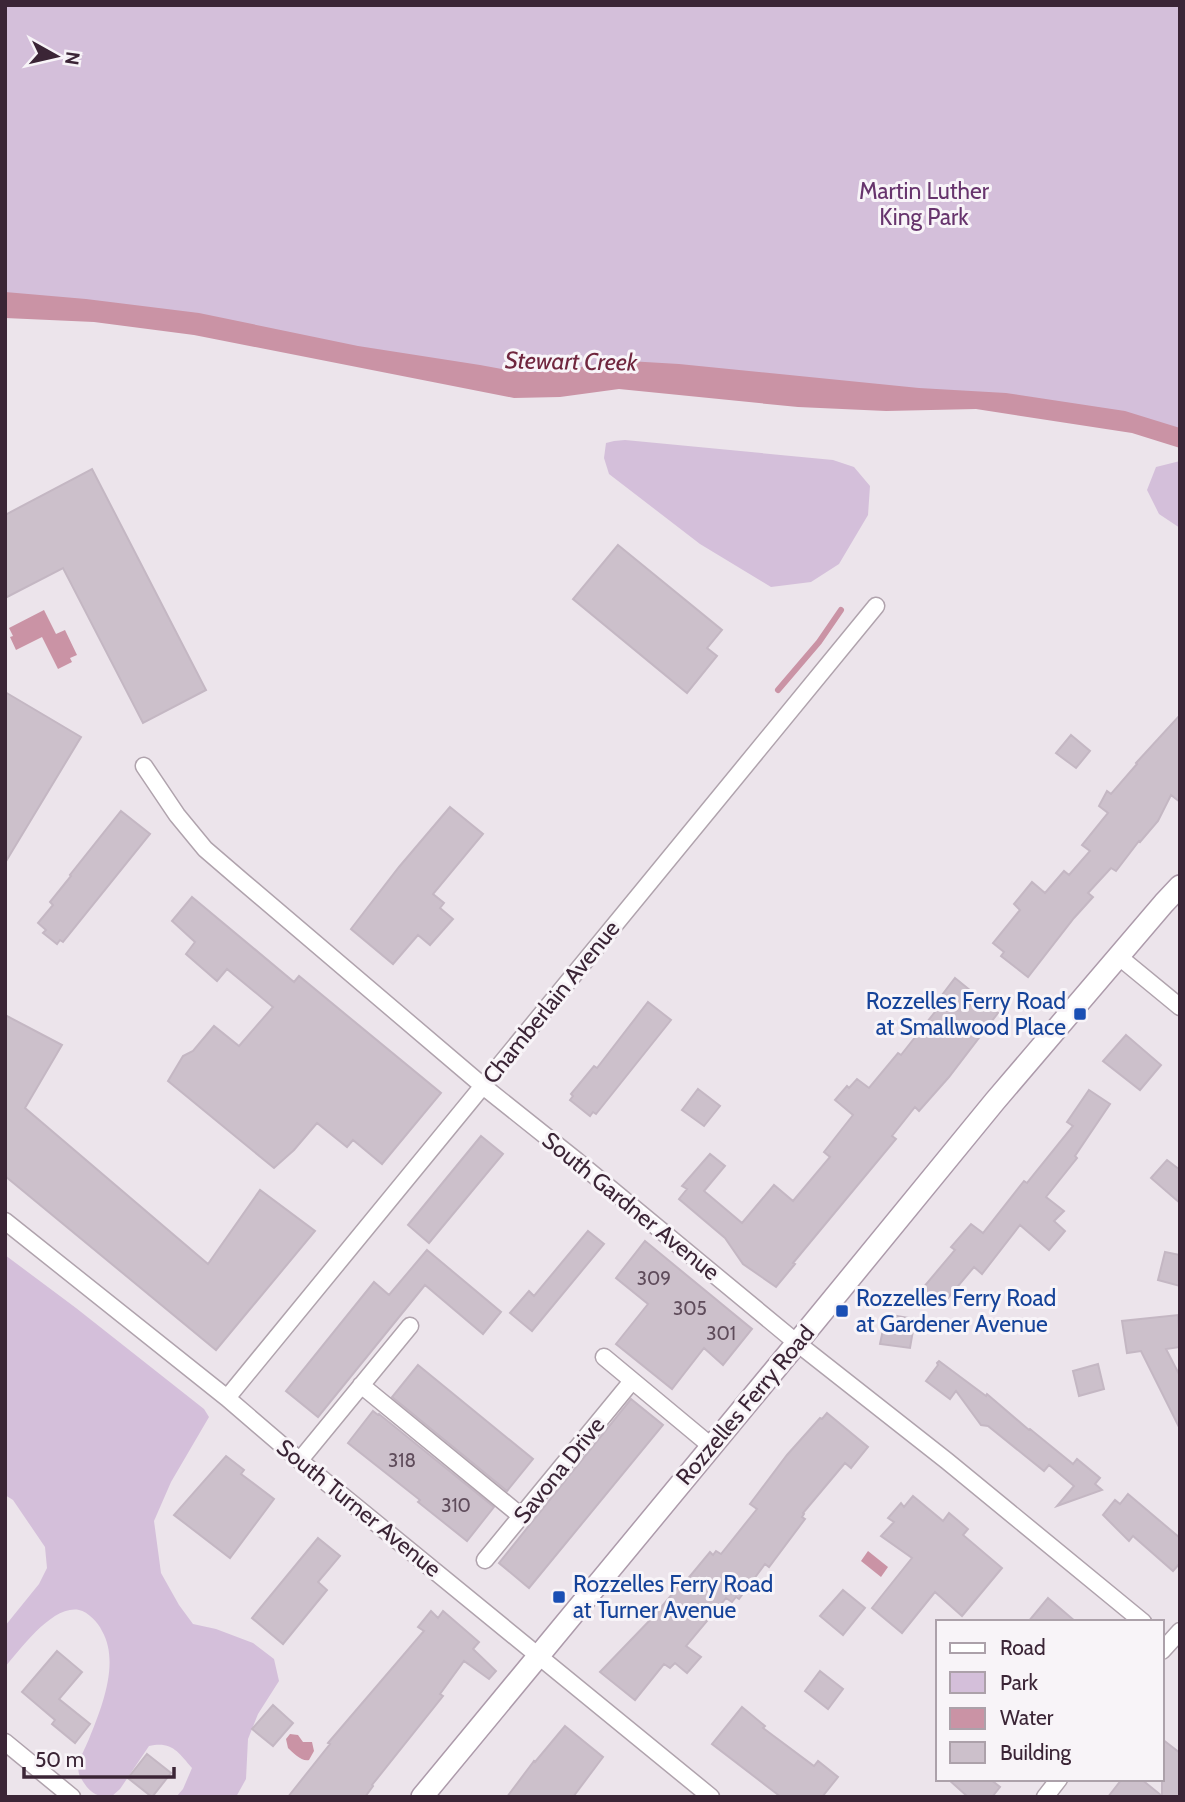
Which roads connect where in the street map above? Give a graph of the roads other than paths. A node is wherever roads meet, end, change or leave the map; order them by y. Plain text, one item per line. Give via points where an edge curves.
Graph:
1 (876, 606) dead end
2 (144, 766) dead end
3 (1180, 887) edge
4 (1118, 956) junction
5 (1180, 1007) edge
6 (483, 1086) junction
7 (5, 1221) edge
8 (410, 1325) dead end
9 (797, 1343) junction
10 (604, 1357) dead end
11 (632, 1381) junction
12 (361, 1385) junction
13 (226, 1398) junction
14 (711, 1446) junction
15 (300, 1460) junction
16 (521, 1516) junction
17 (485, 1560) dead end
18 (1141, 1620) edge
19 (538, 1656) junction
20 (5, 1742) edge
21 (1057, 1781) edge
22 (72, 1797) edge
23 (422, 1797) edge
24 (711, 1797) edge
25 (1045, 1797) edge

1 - 6 street, Chamberlain Avenue
2 - 6 street, South Gardner Avenue via 205,849
3 - 4 street, Rozzelles Ferry Road
4 - 5 street
4 - 9 street, Rozzelles Ferry Road
6 - 9 street, South Gardner Avenue
6 - 13 street, Chamberlain Avenue
7 - 13 street, South Turner Avenue
8 - 12 street
9 - 14 street, Rozzelles Ferry Road
9 - 18 street, South Gardner Avenue
10 - 11 street
11 - 14 street
11 - 16 street, Savona Drive
12 - 15 street
12 - 16 street
13 - 15 street, South Turner Avenue
14 - 19 street, Rozzelles Ferry Road
15 - 19 street, South Turner Avenue
16 - 17 street, Savona Drive
19 - 23 street, Rozzelles Ferry Road
19 - 24 street, South Turner Avenue
20 - 22 street
21 - 25 street

